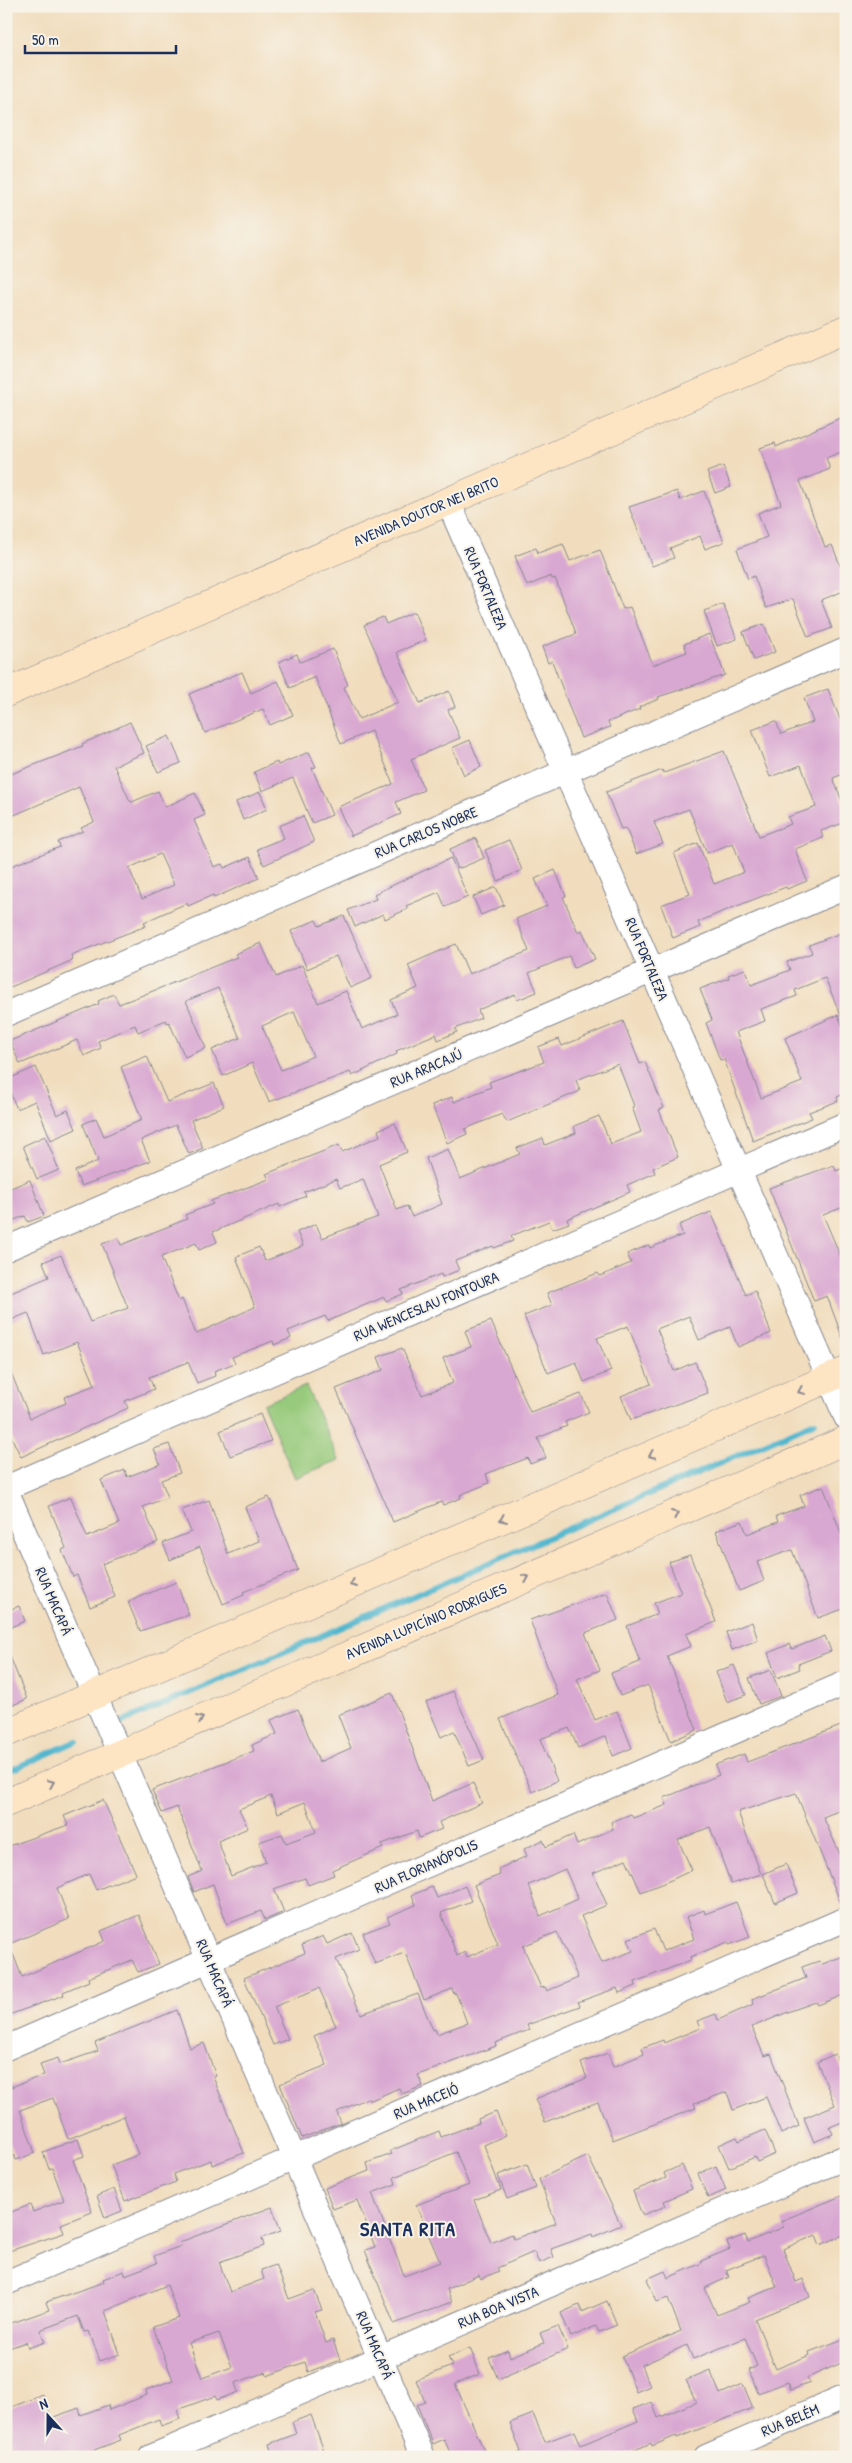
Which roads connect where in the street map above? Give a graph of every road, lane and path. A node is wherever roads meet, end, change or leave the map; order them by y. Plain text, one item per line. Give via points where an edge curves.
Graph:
1 (846, 329) edge
2 (448, 501) junction
3 (846, 650) edge
4 (6, 693) edge
5 (566, 772) junction
6 (846, 887) edge
7 (652, 970) junction
8 (6, 1014) edge
9 (846, 1124) edge
10 (739, 1170) junction
11 (6, 1249) edge
12 (837, 1375) edge
13 (846, 1417) edge
14 (846, 1440) edge
15 (6, 1489) edge
16 (846, 1683) edge
17 (95, 1695) junction
18 (6, 1733) edge
19 (120, 1754) junction
20 (6, 1803) edge
21 (846, 1919) edge
22 (209, 1960) junction
23 (6, 2048) edge
24 (846, 2157) edge
25 (294, 2158) junction
26 (6, 2283) edge
27 (380, 2358) junction
28 (846, 2396) edge
29 (151, 2457) edge
30 (423, 2457) edge
31 (706, 2457) edge

1 - 2 street, AVENIDA DOUTOR NEI BRITO
2 - 4 street, AVENIDA DOUTOR NEI BRITO
2 - 5 street, RUA FORTALEZA
3 - 5 street, RUA CARLOS NOBRE
5 - 7 street, RUA FORTALEZA
5 - 8 street, RUA CARLOS NOBRE
6 - 7 street, RUA ARACAJÚ
7 - 10 street, RUA FORTALEZA
7 - 11 street, RUA ARACAJÚ
9 - 10 street, RUA WENCESLAU FONTOURA
10 - 12 street, RUA FORTALEZA
10 - 15 street, RUA WENCESLAU FONTOURA
12 - 13 street, RUA FORTALEZA
12 -> 17 street
19 -> 14 street, AVENIDA LUPICÍNIO RODRIGUES
15 - 17 street, RUA MACAPÁ
16 - 22 street, RUA FLORIANÓPOLIS
17 - 18 street
17 - 19 street, RUA MACAPÁ
20 -> 19 street, AVENIDA LUPICÍNIO RODRIGUES
19 - 22 street, RUA MACAPÁ
21 - 25 street, RUA MACEIÓ
22 - 23 street, RUA FLORIANÓPOLIS
22 - 25 street, RUA MACAPÁ
24 - 27 street, RUA BOA VISTA
25 - 26 street, RUA MACEIÓ
25 - 27 street, RUA MACAPÁ
27 - 29 street, RUA BOA VISTA
27 - 30 street, RUA MACAPÁ
28 - 31 street, RUA BELÉM

